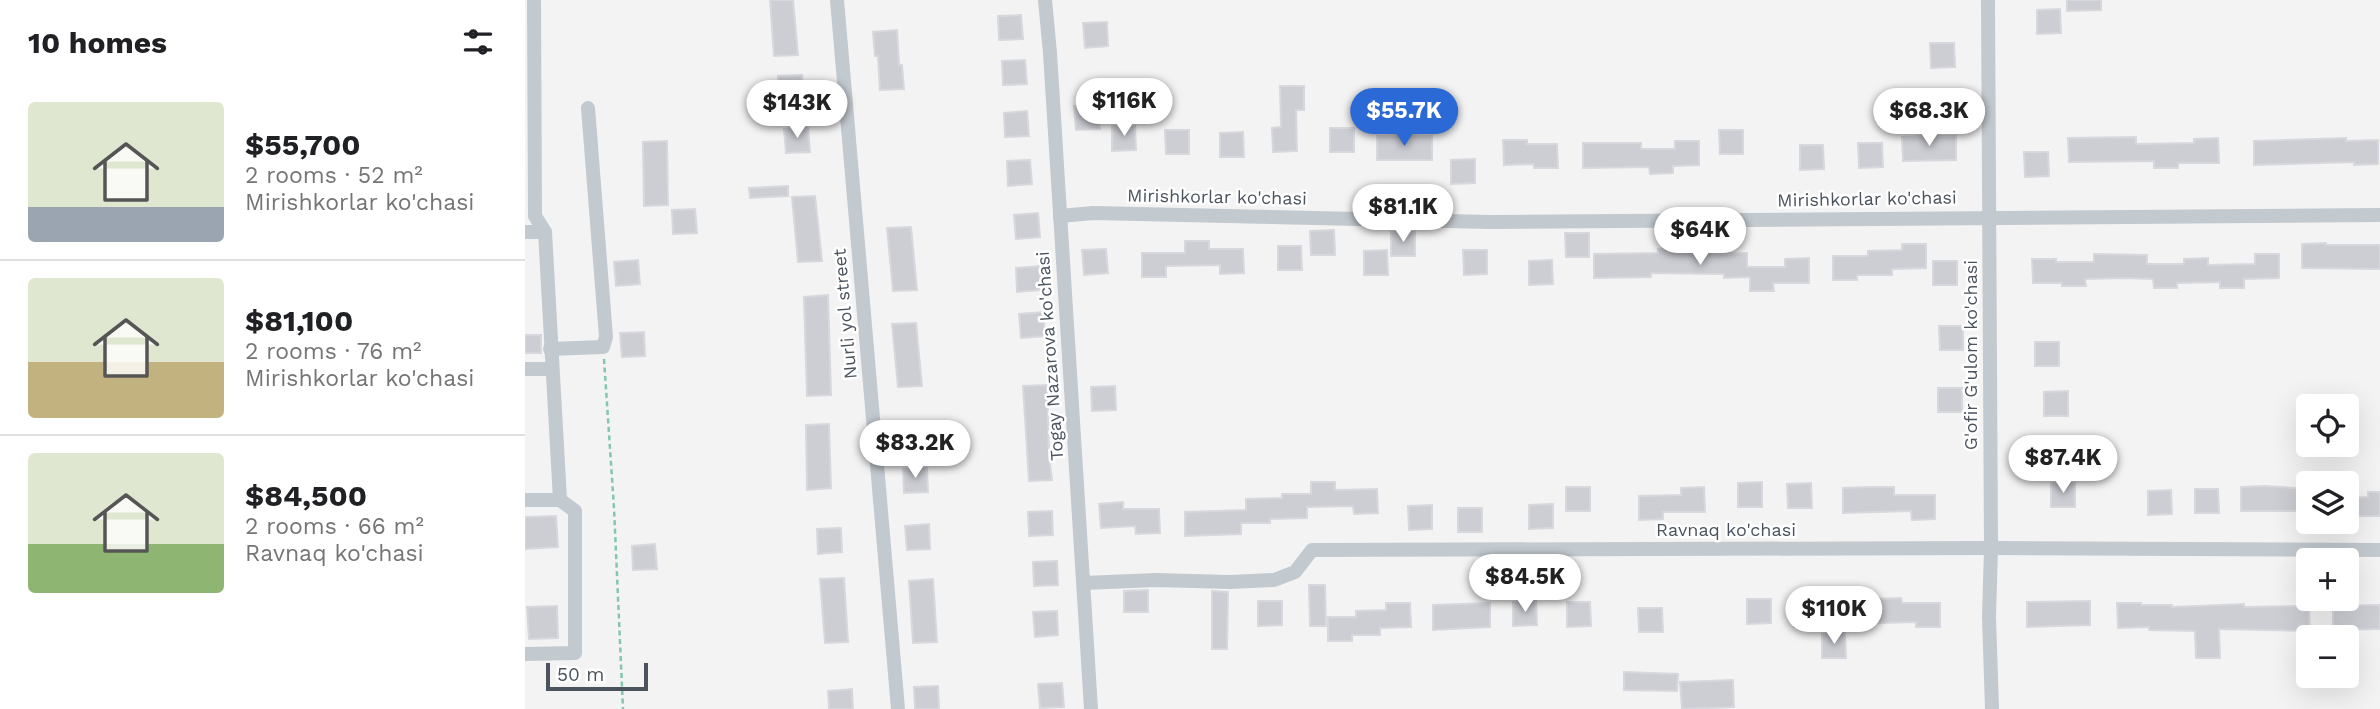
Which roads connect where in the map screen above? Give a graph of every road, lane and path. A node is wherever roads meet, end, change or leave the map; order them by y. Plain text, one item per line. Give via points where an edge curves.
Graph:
1 (534, 0) edge
2 (837, 0) edge
3 (1045, 0) edge
4 (1988, 0) edge
5 (530, 99) edge
6 (588, 108) dead end
7 (2380, 215) edge
8 (1060, 216) junction
9 (1991, 217) junction
10 (525, 232) edge
11 (545, 232) junction
12 (603, 347) junction
13 (550, 349) junction
14 (525, 369) edge
15 (551, 369) junction
16 (525, 500) edge
17 (560, 500) junction
18 (1991, 548) junction
19 (2380, 550) edge
20 (1084, 583) junction
21 (525, 654) edge
22 (623, 709) edge
23 (898, 709) edge
24 (1091, 709) edge
25 (1992, 709) edge

1 - 5 street
2 - 23 street, Nurli yol street
3 - 8 street, Togay Nazarova ko'chasi
4 - 9 street, G'ofir G'ulom ko'chasi
5 - 11 street via 535,216
6 - 12 street via 606,337
7 - 9 street, Mirishkorlar ko'chasi
8 - 9 street, Mirishkorlar ko'chasi via 1107,213 1491,222
8 - 20 street, Togay Nazarova ko'chasi
9 - 18 street, G'ofir G'ulom ko'chasi
10 - 11 street
11 - 13 street
12 - 13 street
12 - 22 path
13 - 15 street
14 - 15 street
15 - 17 street
16 - 17 street
17 - 21 street via 575,511 575,653
18 - 19 street, Ravnaq ko'chasi
18 - 20 street, Ravnaq ko'chasi via 1312,550 1295,572 1274,580
18 - 25 street, G'ofir G'ulom ko'chasi
20 - 24 street, Togay Nazarova ko'chasi

